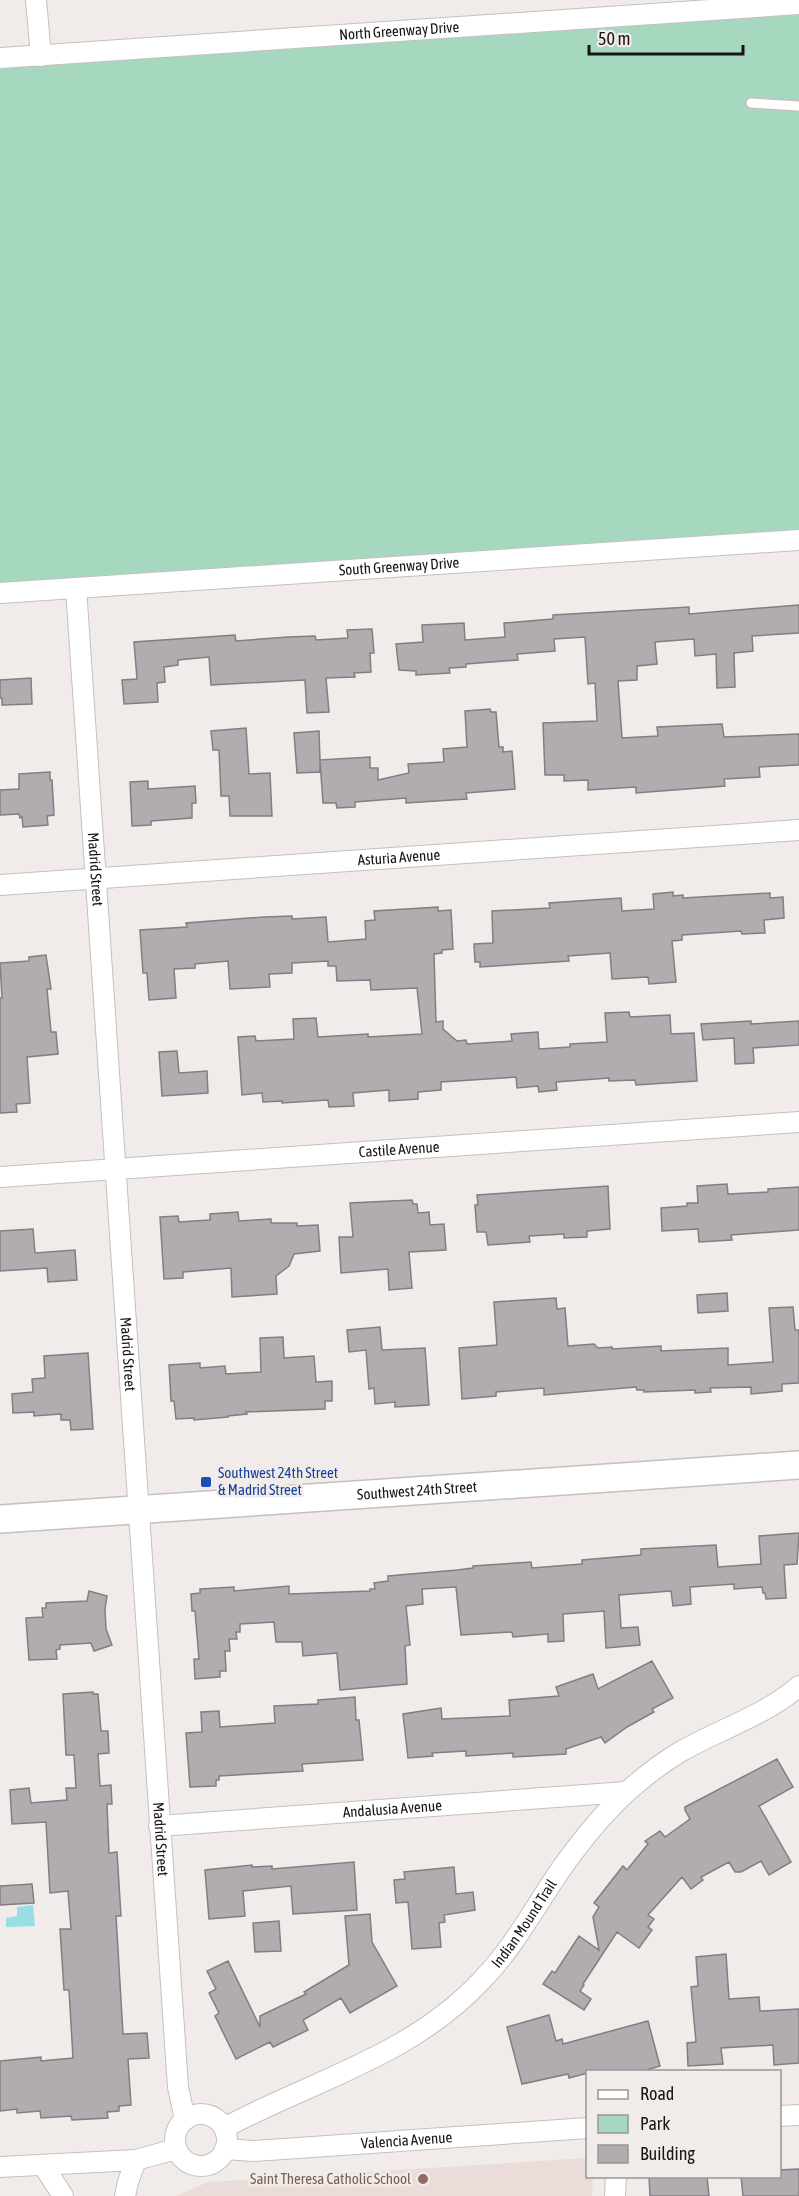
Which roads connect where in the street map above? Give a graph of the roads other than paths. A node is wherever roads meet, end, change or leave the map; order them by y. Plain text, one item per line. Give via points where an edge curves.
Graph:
1 (36, 0) edge
2 (799, 4) edge
3 (41, 56) junction
4 (0, 58) edge
5 (751, 103) dead end
6 (799, 106) edge
7 (799, 540) edge
8 (76, 588) junction
9 (0, 593) edge
10 (799, 830) edge
11 (95, 878) junction
12 (0, 885) edge
13 (799, 1122) edge
14 (116, 1169) junction
15 (0, 1177) edge
16 (799, 1465) edge
17 (140, 1509) junction
18 (0, 1519) edge
19 (799, 1686) edge
20 (626, 1792) junction
21 (159, 1826) junction
22 (799, 2115) edge
23 (781, 2116) edge
24 (185, 2120) junction
25 (224, 2128) junction
26 (586, 2128) edge
27 (176, 2149) junction
28 (225, 2149) junction
29 (136, 2160) junction
30 (43, 2165) junction
31 (0, 2167) edge
32 (615, 2178) edge
33 (63, 2196) edge
34 (125, 2196) edge
35 (615, 2196) edge

1 - 3 street
2 - 3 street, North Greenway Drive
3 - 4 street, North Greenway Drive
5 - 6 lane
7 - 8 street, South Greenway Drive
8 - 9 street, South Greenway Drive
8 - 11 street, Madrid Street
10 - 11 street, Asturia Avenue
11 - 12 street, Asturia Avenue
11 - 14 street, Madrid Street
13 - 14 street, Castile Avenue
14 - 15 street, Castile Avenue
14 - 17 street, Madrid Street
16 - 17 street, Southwest 24th Street
17 - 18 street, Southwest 24th Street
17 - 21 street, Madrid Street
19 - 20 street, Indian Mound Trail via 772,1707 680,1752
20 - 21 street, Andalusia Avenue
20 - 25 street, Indian Mound Trail via 575,1850 499,1961 456,2005 381,2055
21 - 24 street, Madrid Street via 178,2087
22 - 23 street
24 - 25 street via 201,2114
24 - 27 street via 176,2133
25 - 28 street
26 - 28 street, Valencia Avenue via 254,2151
27 - 28 street via 196,2165 213,2162
27 - 29 street
29 - 30 street
29 - 34 street
30 - 31 street
30 - 33 street
32 - 35 street

